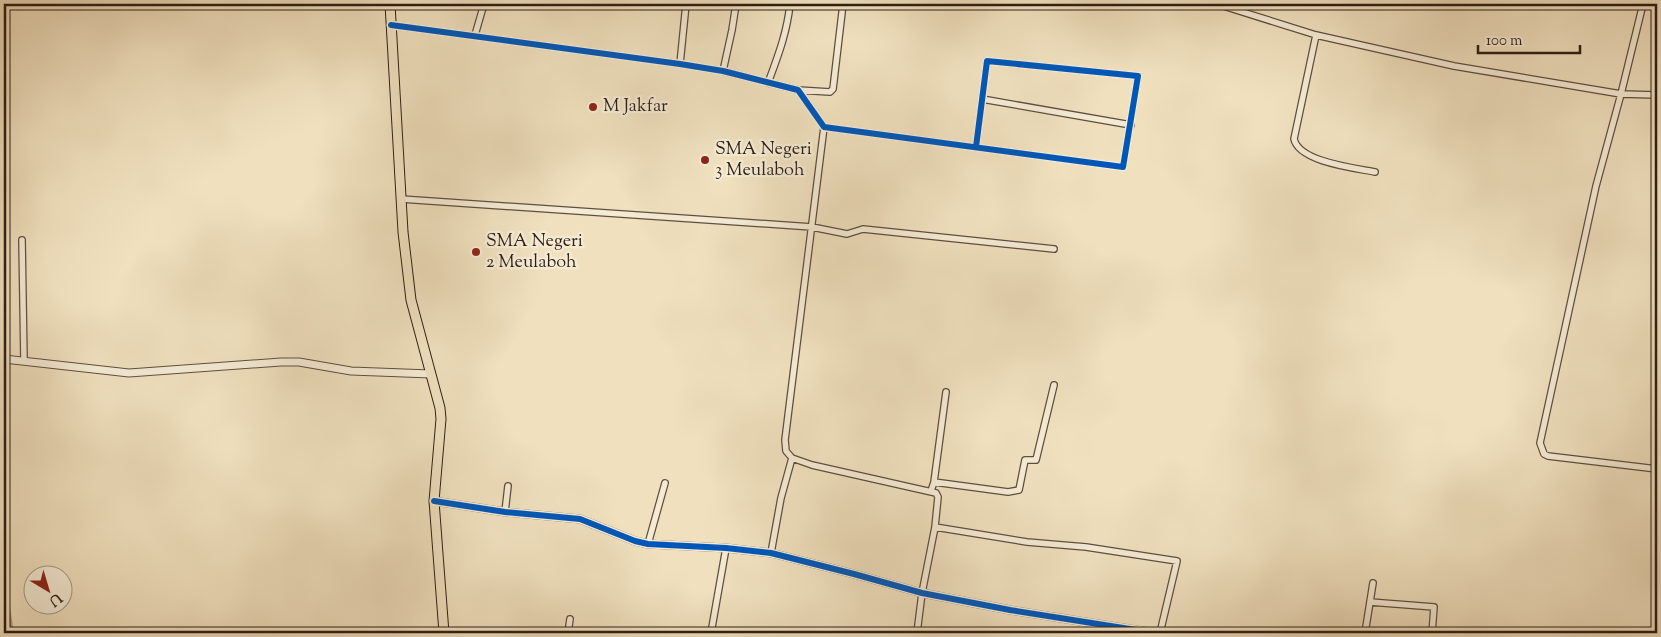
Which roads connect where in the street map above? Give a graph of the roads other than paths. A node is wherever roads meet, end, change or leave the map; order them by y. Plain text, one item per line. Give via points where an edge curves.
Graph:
1 (390, 4) edge
2 (484, 4) edge
3 (686, 4) edge
4 (736, 4) edge
5 (790, 4) edge
6 (843, 4) edge
7 (1217, 4) edge
8 (1643, 4) edge
9 (391, 26) junction
10 (1316, 34) junction
11 (474, 36) junction
12 (680, 64) junction
13 (723, 71) junction
14 (768, 83) junction
15 (798, 90) junction
16 (1621, 94) junction
17 (1657, 95) edge
18 (982, 99) junction
19 (1131, 125) junction
20 (824, 127) junction
21 (976, 147) junction
22 (1375, 172) dead end
23 (401, 199) junction
24 (812, 226) junction
25 (22, 240) dead end
26 (1054, 248) dead end
27 (4, 359) edge
28 (24, 361) junction
29 (431, 374) junction
30 (1054, 385) dead end
31 (946, 392) dead end
32 (792, 458) junction
33 (1657, 469) edge
34 (934, 482) junction
35 (665, 483) dead end
36 (508, 486) dead end
37 (931, 491) junction
38 (434, 501) junction
39 (505, 512) junction
40 (935, 527) junction
41 (648, 544) junction
42 (726, 548) junction
43 (770, 553) junction
44 (1373, 583) dead end
45 (922, 593) junction
46 (1370, 602) junction
47 (570, 619) dead end
48 (1102, 629) edge
49 (444, 633) edge
50 (568, 633) edge
51 (711, 633) edge
52 (917, 633) edge
53 (1155, 633) edge
54 (1160, 633) edge
55 (1365, 633) edge
56 (1432, 633) edge

1 - 9 main road
2 - 11 street
3 - 12 street
4 - 13 street
5 - 14 street via 782,48
6 - 15 street via 833,89 830,92
7 - 10 street
8 - 16 street
9 - 11 street
9 - 23 main road
10 - 16 street via 1454,66
10 - 22 street via 1295,143 1318,159
11 - 12 street
12 - 13 street
13 - 14 street
14 - 15 street
15 - 20 street
16 - 17 street
16 - 33 street via 1596,186 1540,443 1548,456
18 - 19 street
18 - 19 street via 988,62 1138,76
18 - 21 street
19 - 21 street via 1123,167
20 - 21 street
20 - 24 street
23 - 24 street
23 - 29 main road via 411,300
24 - 26 street via 847,234 863,229
24 - 32 street via 785,440 786,451
25 - 28 street
27 - 28 street
28 - 29 street via 129,372 299,362 351,371
29 - 38 main road via 441,419
30 - 34 street via 1036,460 1025,460 1018,490 1008,492
31 - 34 street
32 - 37 street
32 - 43 street
34 - 37 street
35 - 41 street
36 - 39 street
37 - 40 street via 938,497
38 - 39 street
38 - 49 main road
39 - 41 street via 580,519
40 - 45 street
40 - 54 street via 1176,562
41 - 42 street
42 - 43 street
42 - 51 street
43 - 45 street
44 - 46 street
45 - 48 street
45 - 52 street
46 - 55 street
46 - 56 street via 1434,607
47 - 50 street
48 - 53 street

